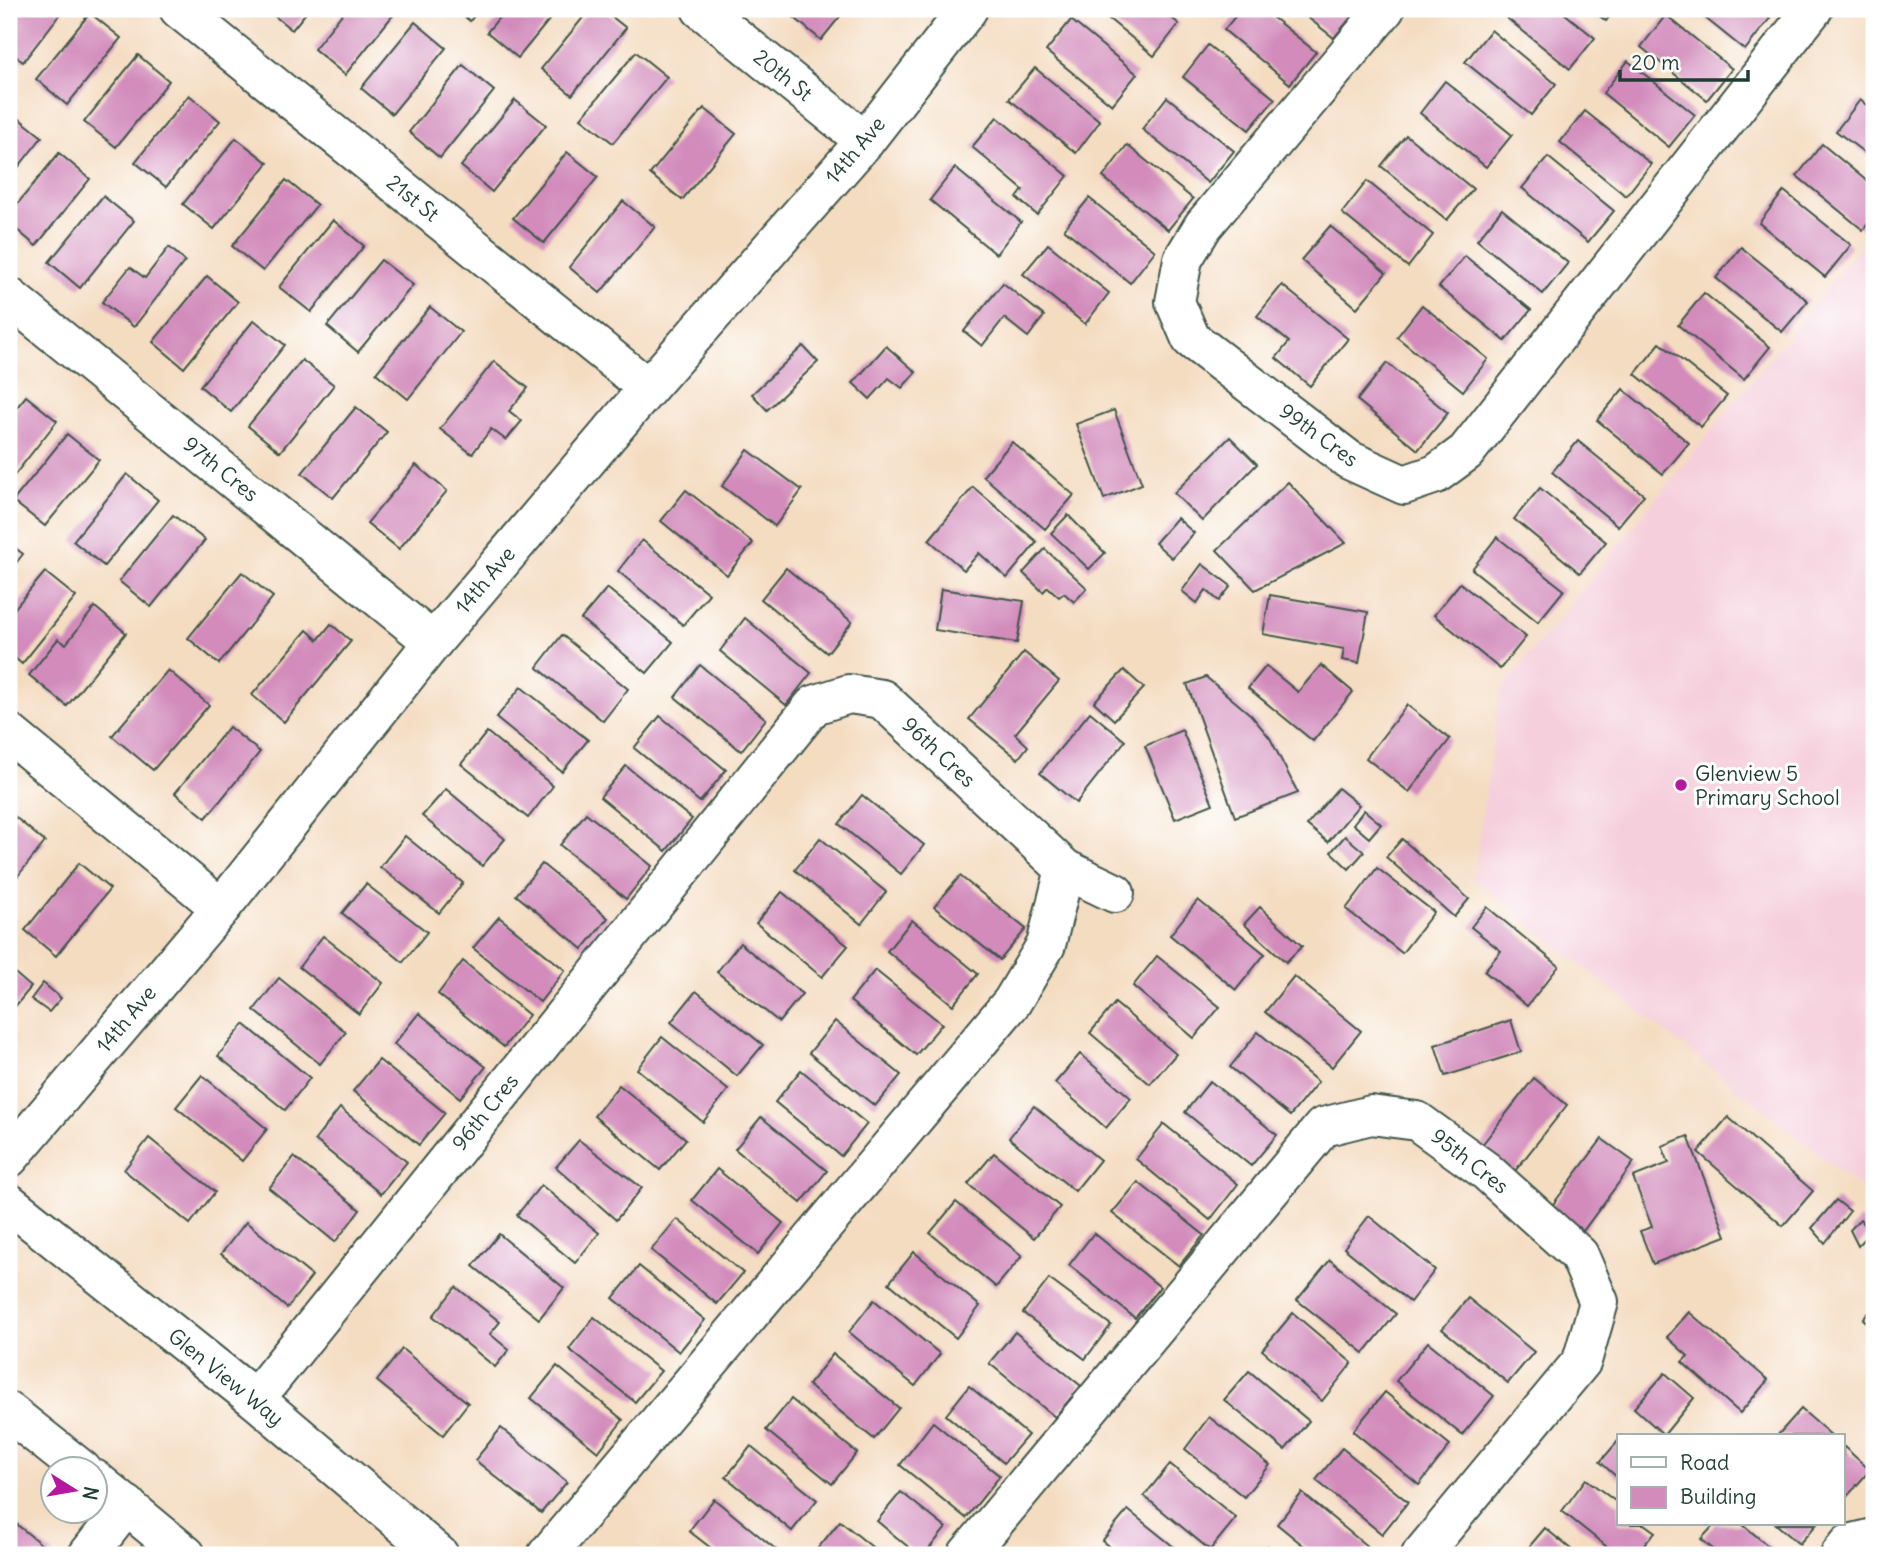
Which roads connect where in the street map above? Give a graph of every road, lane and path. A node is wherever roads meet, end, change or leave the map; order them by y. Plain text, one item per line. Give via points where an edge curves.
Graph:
1 (179, 9) edge
2 (701, 9) edge
3 (968, 9) edge
4 (1385, 9) edge
5 (1813, 9) edge
6 (865, 141) junction
7 (9, 297) edge
8 (648, 388) junction
9 (433, 642) junction
10 (9, 733) edge
11 (1065, 869) junction
12 (1115, 893) dead end
13 (221, 908) junction
14 (9, 1158) edge
15 (9, 1203) edge
16 (255, 1399) junction
17 (9, 1412) edge
18 (65, 1456) edge
19 (108, 1490) edge
20 (127, 1505) junction
21 (1874, 1538) edge
22 (88, 1555) edge
23 (186, 1555) edge
24 (439, 1555) edge
25 (547, 1555) edge
26 (967, 1555) edge
27 (1420, 1555) edge
28 (1840, 1555) edge

1 - 8 street, 21st St
2 - 6 street, 20th St
3 - 6 street, 14th Ave
4 - 5 street, 99th Cres via 1203,226 1183,259 1175,302 1191,339 1349,460 1404,485 1436,474 1466,452
6 - 8 street, 14th Ave
7 - 9 street, 97th Cres
8 - 9 street, 14th Ave
9 - 13 street, 14th Ave
10 - 13 street
11 - 12 street, 96th Cres
11 - 16 street, 96th Cres via 881,699 849,694 814,705
11 - 25 street via 1046,944 1012,1002
13 - 14 street, 14th Ave
15 - 16 street, Glen View Way
16 - 24 street, Glen View Way
17 - 18 street
19 - 20 street
20 - 22 street
20 - 23 street
21 - 28 street via 1849,1544
26 - 27 street, 95th Cres via 1323,1127 1371,1115 1418,1121 1486,1171 1579,1255 1598,1302 1582,1361

